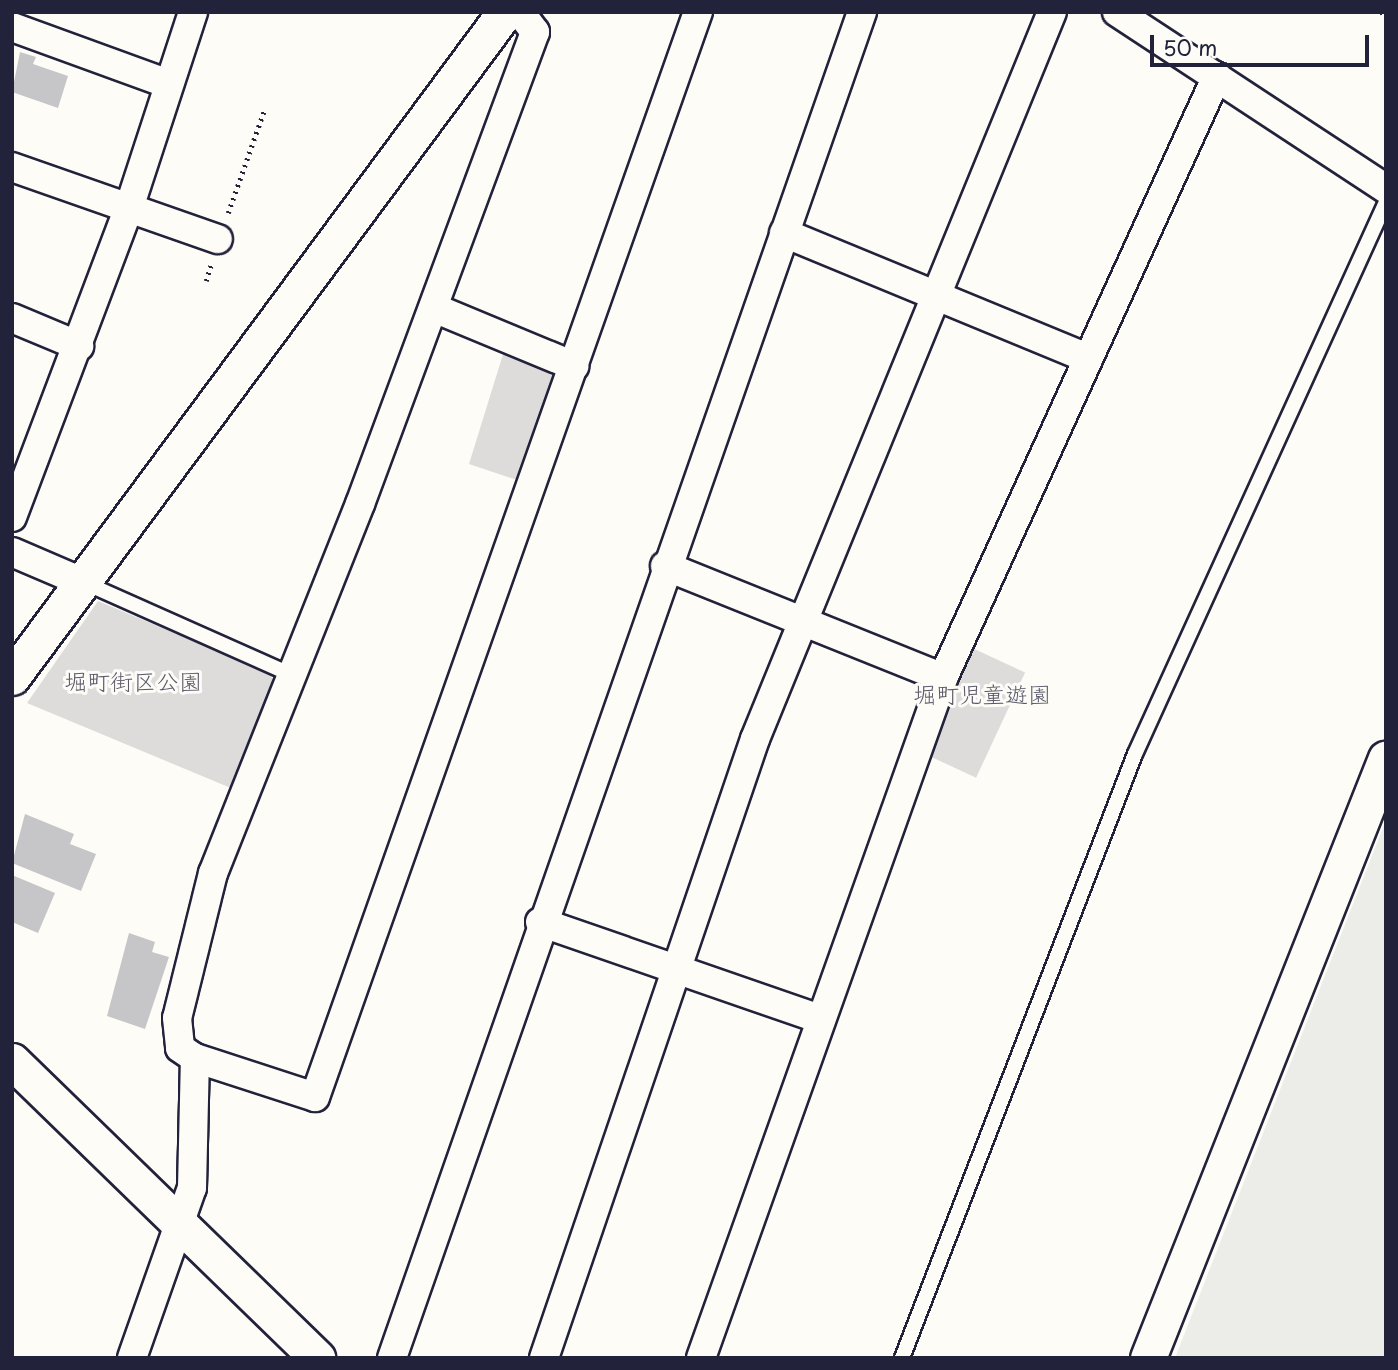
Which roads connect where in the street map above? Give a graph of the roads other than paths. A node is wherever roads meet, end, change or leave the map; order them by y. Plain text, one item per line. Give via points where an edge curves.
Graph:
1 (193, 12) edge
2 (505, 12) edge
3 (520, 12) edge
4 (698, 12) edge
5 (862, 12) edge
6 (1052, 12) edge
7 (1117, 12) edge
8 (12, 27) edge
9 (1217, 76) junction
10 (169, 84) junction
11 (12, 167) edge
12 (1386, 189) edge
13 (1386, 202) edge
14 (129, 208) junction
15 (784, 233) junction
16 (219, 239) road end
17 (936, 294) junction
18 (434, 308) junction
19 (12, 318) edge
20 (79, 346) junction
21 (1088, 358) junction
22 (574, 366) junction
23 (12, 517) edge
24 (12, 552) edge
25 (664, 566) junction
26 (80, 581) junction
27 (803, 622) junction
28 (289, 674) junction
29 (12, 677) edge
30 (943, 678) junction
31 (1386, 758) edge
32 (540, 922) junction
33 (676, 971) junction
34 (817, 1018) junction
35 (195, 1058) junction
36 (12, 1061) edge
37 (177, 1224) junction
38 (132, 1358) edge
39 (317, 1358) edge
40 (392, 1358) edge
41 (544, 1358) edge
42 (701, 1358) edge
43 (902, 1358) edge
44 (1148, 1358) edge

1 - 10 street
2 - 26 street
3 - 18 street via 535,32
4 - 22 street
5 - 15 street
6 - 17 street
7 - 9 street
8 - 10 street
9 - 12 street
9 - 21 street
10 - 14 street
11 - 14 street
13 - 43 lane via 1135,754
14 - 16 street
14 - 20 street
15 - 17 street
15 - 25 street
17 - 21 street
17 - 27 street
18 - 22 street
18 - 28 street
19 - 20 street
20 - 23 street
21 - 30 street
22 - 35 street via 315,1097
24 - 26 street
25 - 27 street
25 - 32 street
26 - 28 lane
26 - 29 street
27 - 30 street
27 - 33 street via 755,739
28 - 35 street via 213,873 177,1018 180,1048
30 - 34 street
31 - 44 street
32 - 33 street
32 - 40 street
33 - 34 street
33 - 41 street
34 - 42 street
35 - 37 street via 192,1188
36 - 37 street
37 - 38 street
37 - 39 street

